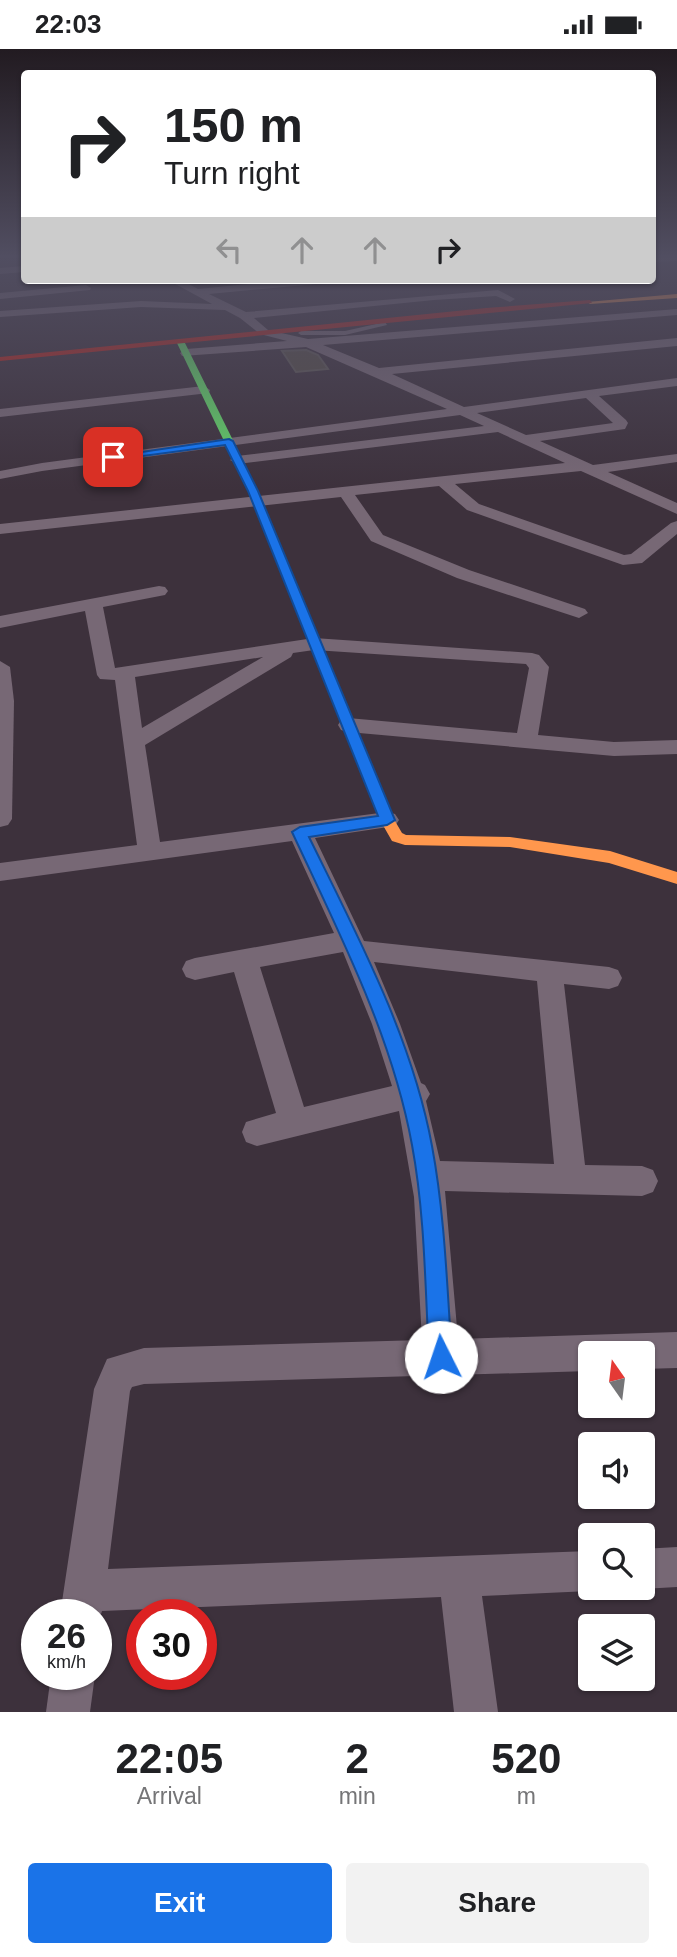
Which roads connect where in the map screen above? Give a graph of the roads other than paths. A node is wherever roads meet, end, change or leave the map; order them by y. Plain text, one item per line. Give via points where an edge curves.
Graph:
1 (213, 335) edge
2 (242, 335) edge
3 (293, 335) edge
4 (318, 335) edge
5 (339, 335) edge
6 (303, 337) junction
7 (677, 342) edge
8 (183, 347) junction
9 (0, 356) edge
10 (377, 372) junction
11 (677, 382) edge
12 (661, 383) junction
13 (204, 390) junction
14 (588, 393) junction
15 (677, 395) edge
16 (463, 411) junction
17 (0, 412) edge
18 (502, 428) junction
19 (525, 439) junction
20 (229, 441) junction
21 (677, 459) edge
22 (237, 460) junction
23 (586, 468) junction
24 (0, 475) edge
25 (443, 482) junction
26 (345, 492) junction
27 (257, 502) junction
28 (669, 502) edge
29 (677, 509) edge
30 (677, 526) edge
31 (0, 529) edge
32 (159, 591) dead end
33 (93, 603) junction
34 (579, 613) dead end
35 (0, 622) edge
36 (314, 644) junction
37 (293, 647) junction
38 (0, 667) edge
39 (124, 672) junction
40 (348, 725) junction
41 (134, 742) junction
42 (526, 742) junction
43 (677, 747) edge
44 (2, 758) edge
45 (0, 819) edge
46 (387, 820) junction
47 (300, 832) junction
48 (150, 853) junction
49 (0, 872) edge
50 (677, 878) edge
51 (353, 945) junction
52 (244, 960) junction
53 (195, 969) dead end
54 (549, 971) junction
55 (609, 978) dead end
56 (412, 1095) junction
57 (294, 1123) junction
58 (257, 1132) dead end
59 (427, 1176) junction
60 (571, 1179) junction
61 (642, 1181) dead end
62 (677, 1350) edge
63 (655, 1351) edge
64 (578, 1353) edge
65 (441, 1357) junction
66 (677, 1567) edge
67 (655, 1568) edge
68 (578, 1571) edge
69 (459, 1576) junction
70 (83, 1599) edge
71 (112, 1601) edge
72 (71, 1690) edge
73 (68, 1712) edge
74 (476, 1712) edge

1 - 9 main road
2 - 8 main road
3 - 6 main road
4 - 6 main road
5 - 6 street
6 - 8 street
6 - 10 street
7 - 10 street
8 - 9 main road
8 - 13 main road
10 - 16 street
11 - 12 street
12 - 14 street
12 - 15 street
13 - 17 street
13 - 20 main road
14 - 16 street
14 - 19 street via 620,426
16 - 18 street
16 - 20 street
18 - 19 street
18 - 22 street
19 - 23 street
20 - 22 main road
20 - 24 street
21 - 23 street
22 - 27 main road
23 - 25 street
23 - 28 street
25 - 26 street
25 - 30 street via 473,507 623,560 636,559
26 - 27 street
26 - 34 street via 377,538 463,574
27 - 31 street
27 - 36 main road
28 - 29 street
32 - 33 street
33 - 35 street
33 - 39 street via 107,675
36 - 37 street
36 - 40 main road
36 - 42 street via 536,660 539,667
37 - 39 street
37 - 41 street
38 - 44 street
39 - 41 street
40 - 42 street
40 - 46 main road
41 - 48 street
42 - 43 street via 614,749
44 - 45 street
46 - 47 street
46 - 50 main road via 397,837 405,840 510,842 610,857
47 - 48 street
47 - 51 street
48 - 49 street
51 - 52 street
51 - 54 street
51 - 56 street
52 - 53 street
52 - 57 street
54 - 55 street
54 - 60 street
56 - 57 street
56 - 59 street
57 - 58 street
59 - 60 street
59 - 65 street
60 - 61 street
62 - 63 street
64 - 65 street
65 - 70 street via 144,1366 120,1372 112,1389
66 - 67 street
68 - 69 street
69 - 71 street
69 - 74 street
72 - 73 street

